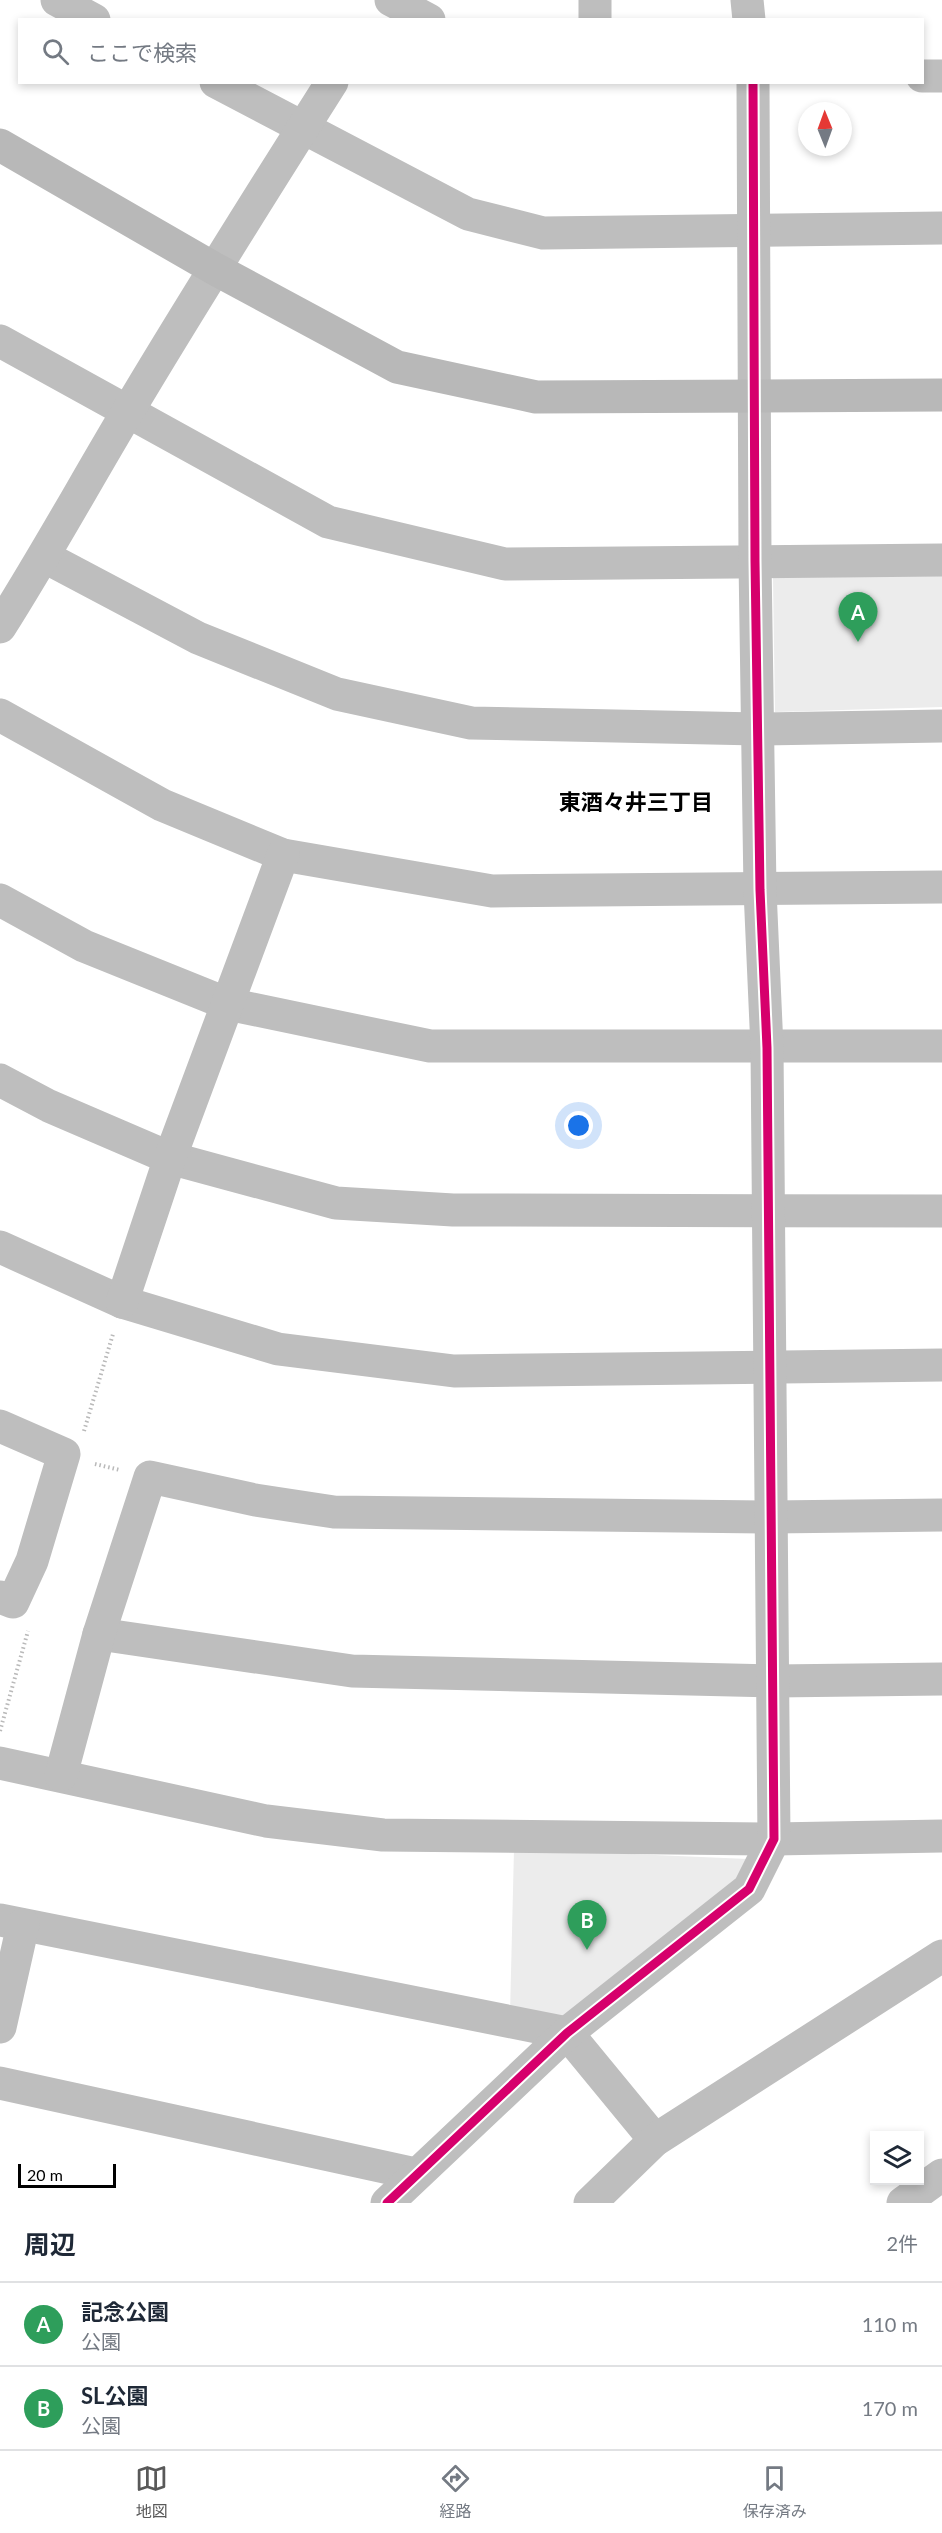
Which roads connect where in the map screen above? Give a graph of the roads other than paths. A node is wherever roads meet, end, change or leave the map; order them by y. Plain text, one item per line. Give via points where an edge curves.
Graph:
1 (57, 0) edge
2 (385, 0) edge
3 (391, 0) edge
4 (595, 0) edge
5 (747, 0) edge
6 (90, 18) edge
7 (374, 18) edge
8 (425, 18) edge
9 (595, 18) edge
10 (749, 18) edge
11 (924, 76) edge
12 (942, 76) edge
13 (220, 84) edge
14 (331, 84) edge
15 (753, 84) edge
16 (303, 128) junction
17 (0, 145) edge
18 (942, 228) edge
19 (753, 230) junction
20 (214, 269) junction
21 (0, 341) edge
22 (942, 394) edge
23 (754, 396) junction
24 (128, 412) junction
25 (45, 557) junction
26 (942, 560) edge
27 (754, 561) junction
28 (0, 627) edge
29 (0, 715) edge
30 (942, 726) edge
31 (758, 729) junction
32 (283, 855) junction
33 (942, 886) edge
34 (760, 890) junction
35 (0, 900) edge
36 (228, 1004) junction
37 (942, 1046) edge
38 (767, 1048) junction
39 (0, 1080) edge
40 (170, 1158) junction
41 (942, 1211) edge
42 (770, 1212) junction
43 (0, 1246) edge
44 (122, 1302) junction
45 (942, 1365) edge
46 (771, 1367) junction
47 (0, 1426) edge
48 (942, 1515) edge
49 (771, 1517) junction
50 (0, 1597) edge
51 (99, 1634) junction
52 (942, 1679) edge
53 (774, 1681) junction
54 (0, 1763) edge
55 (61, 1775) junction
56 (942, 1836) edge
57 (774, 1839) junction
58 (11, 1922) edge
59 (942, 1956) edge
60 (0, 2027) edge
61 (567, 2033) junction
62 (0, 2083) edge
63 (655, 2140) junction
64 (416, 2174) junction
65 (942, 2175) edge
66 (387, 2203) edge
67 (590, 2203) edge
68 (903, 2203) edge

1 - 6 street
2 - 7 street
3 - 8 street
4 - 9 street
5 - 10 street
11 - 12 street
13 - 16 street
14 - 16 street
15 - 19 street
16 - 19 street via 468,214 543,233
16 - 20 street
17 - 20 street
18 - 19 street
19 - 23 street
20 - 23 street via 397,367 536,397
20 - 24 street
21 - 24 street
22 - 23 street
23 - 27 street
24 - 25 street
24 - 27 street via 328,522 505,564
25 - 28 street
25 - 31 street via 198,638 337,694 471,723
26 - 27 street
27 - 31 street
29 - 32 street via 162,805
30 - 31 street
31 - 34 street
32 - 34 street via 492,891
32 - 36 street
33 - 34 street
34 - 38 street
35 - 36 street via 84,946
36 - 38 street via 430,1046
36 - 40 street
37 - 38 street
38 - 42 street
39 - 40 street via 49,1106
40 - 42 street via 336,1203 453,1210
40 - 44 street
41 - 42 street
42 - 46 street
43 - 44 street
44 - 46 street via 278,1349 454,1371
45 - 46 street
46 - 49 street
47 - 50 street via 64,1454 32,1561 14,1602
48 - 49 street
49 - 51 street via 334,1512 150,1477
49 - 53 street
51 - 53 street via 352,1671
51 - 55 street
52 - 53 street
53 - 57 street
54 - 55 street
55 - 57 street via 266,1821 382,1835
56 - 57 street
57 - 61 street via 749,1889
58 - 60 street
58 - 61 street
59 - 63 street
61 - 63 street
61 - 64 street
62 - 64 street
63 - 67 street
64 - 66 street
65 - 68 street

